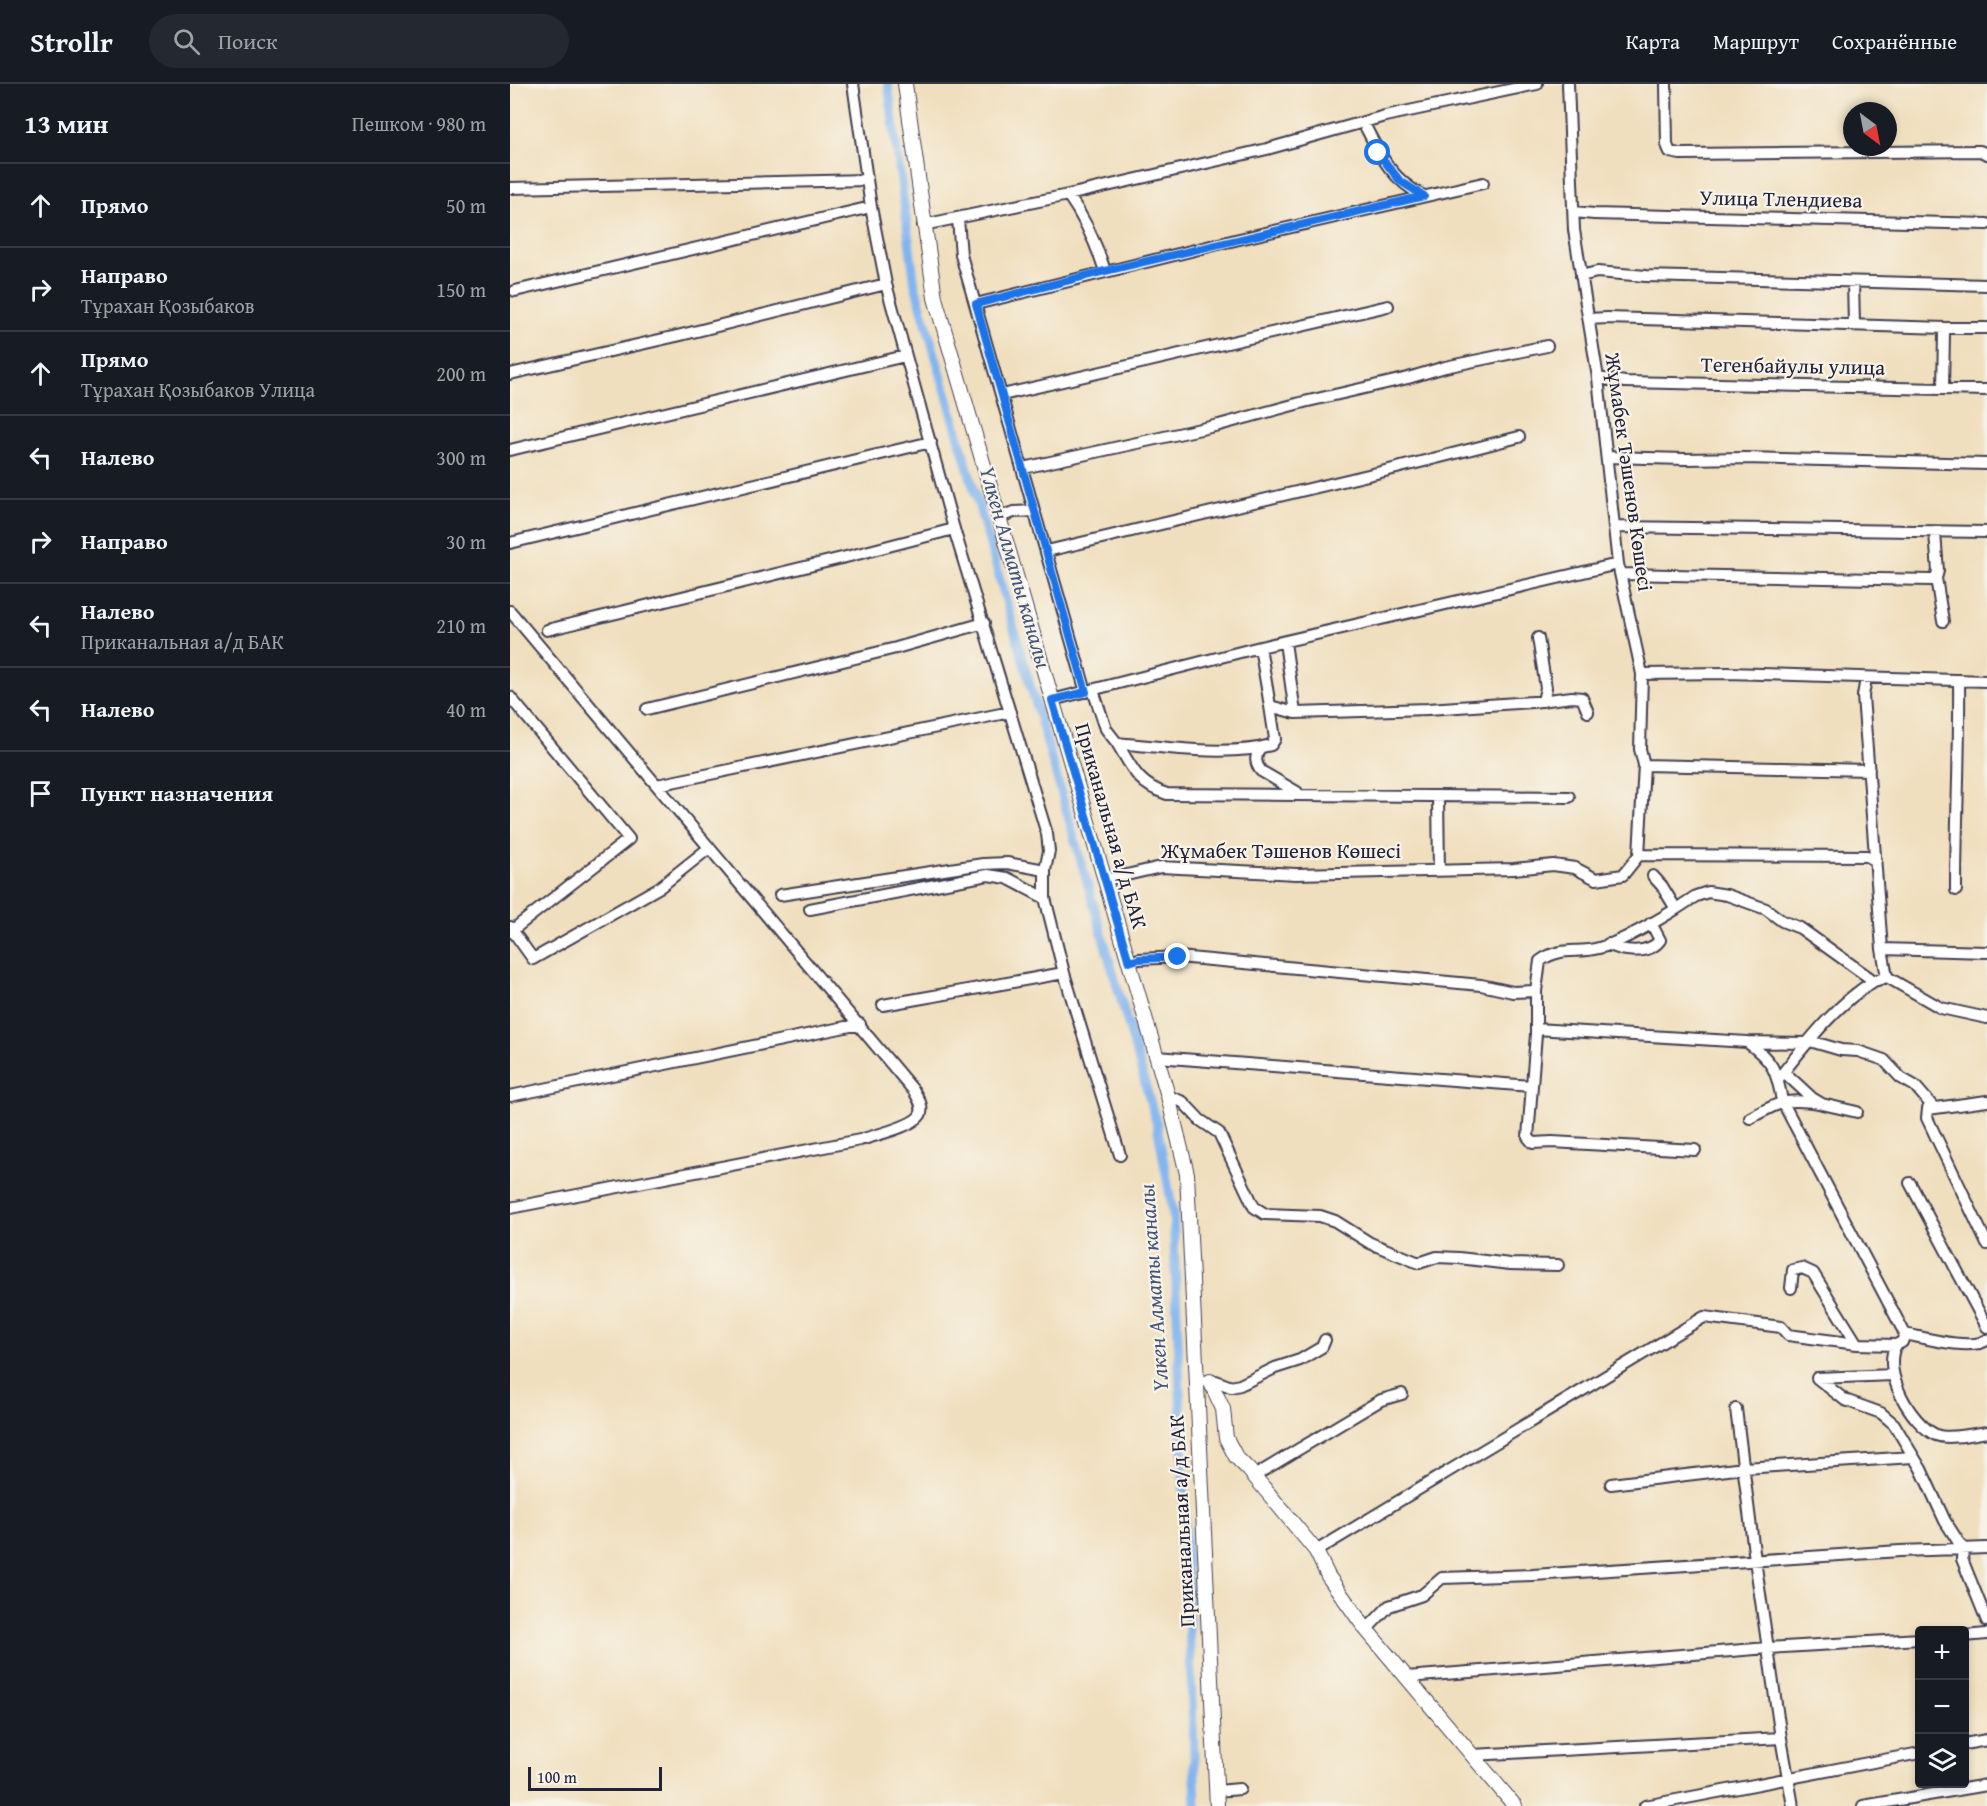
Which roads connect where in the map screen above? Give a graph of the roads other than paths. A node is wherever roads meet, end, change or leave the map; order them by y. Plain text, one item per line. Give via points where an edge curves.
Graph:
1 (853, 84) edge
2 (905, 84) edge
3 (1537, 84) edge
4 (1568, 84) edge
5 (1666, 84) edge
6 (1363, 122) junction
7 (1987, 154) edge
8 (867, 180) junction
9 (1483, 183) dead end
10 (510, 188) edge
11 (1068, 195) junction
12 (1424, 196) junction
13 (871, 207) junction
14 (1574, 212) junction
15 (958, 219) junction
16 (1987, 224) edge
17 (923, 225) junction
18 (1105, 271) junction
19 (1581, 276) junction
20 (1853, 282) junction
21 (886, 284) junction
22 (1987, 285) edge
23 (515, 291) dead end
24 (976, 304) junction
25 (1388, 306) dead end
26 (1589, 319) junction
27 (1854, 324) junction
28 (1987, 327) edge
29 (1946, 328) junction
30 (1547, 346) dead end
31 (905, 356) junction
32 (510, 374) edge
33 (1598, 378) junction
34 (1942, 389) junction
35 (1987, 390) edge
36 (1002, 395) junction
37 (1519, 437) dead end
38 (931, 442) junction
39 (510, 450) edge
40 (1608, 457) junction
41 (1987, 464) edge
42 (1023, 468) junction
43 (1035, 511) junction
44 (999, 517) junction
45 (1615, 527) junction
46 (954, 529) junction
47 (1987, 532) edge
48 (1935, 533) junction
49 (510, 543) edge
50 (1047, 551) junction
51 (1620, 569) junction
52 (1936, 578) junction
53 (510, 611) edge
54 (1943, 621) dead end
55 (984, 623) junction
56 (547, 630) dead end
57 (1538, 638) dead end
58 (1285, 642) junction
59 (1260, 647) junction
60 (1642, 674) junction
61 (1866, 678) junction
62 (1959, 681) junction
63 (1987, 681) edge
64 (1090, 691) junction
65 (510, 697) edge
66 (1052, 700) junction
67 (1543, 701) junction
68 (1270, 706) junction
69 (647, 709) dead end
70 (1010, 712) junction
71 (1588, 712) dead end
72 (1295, 713) junction
73 (1117, 743) junction
74 (1259, 749) junction
75 (1644, 765) junction
76 (1869, 770) junction
77 (657, 785) junction
78 (1300, 794) junction
79 (1438, 796) junction
80 (1569, 797) dead end
81 (709, 848) junction
82 (1639, 855) junction
83 (1876, 861) junction
84 (1045, 870) junction
85 (1439, 871) junction
86 (1653, 876) dead end
87 (1105, 880) junction
88 (1956, 890) dead end
89 (780, 895) dead end
90 (1045, 898) junction
91 (810, 909) dead end
92 (1676, 909) junction
93 (1651, 923) junction
94 (511, 929) edge
95 (1608, 944) junction
96 (1882, 950) junction
97 (1987, 952) edge
98 (1129, 962) junction
99 (1064, 973) junction
100 (1887, 977) junction
101 (1874, 981) junction
102 (1536, 991) junction
103 (883, 1005) dead end
104 (1987, 1018) edge
105 (860, 1024) junction
106 (1536, 1029) junction
107 (1747, 1042) junction
108 (1809, 1042) junction
109 (1156, 1058) junction
110 (1781, 1076) junction
111 (1532, 1086) junction
112 (510, 1096) edge
113 (1168, 1096) junction
114 (1987, 1101) edge
115 (1783, 1103) junction
116 (1822, 1104) junction
117 (1934, 1108) junction
118 (1857, 1112) dead end
119 (1750, 1118) dead end
120 (1695, 1150) dead end
121 (1120, 1155) dead end
122 (1910, 1184) dead end
123 (510, 1208) edge
124 (1987, 1244) edge
125 (1558, 1265) dead end
126 (1791, 1288) dead end
127 (1987, 1326) edge
128 (1905, 1334) junction
129 (1324, 1340) dead end
130 (1987, 1340) edge
131 (1857, 1344) junction
132 (1896, 1345) junction
133 (1893, 1375) junction
134 (1204, 1381) junction
135 (1402, 1394) dead end
136 (1736, 1409) dead end
137 (1987, 1432) edge
138 (1913, 1457) junction
139 (1744, 1468) junction
140 (1254, 1476) junction
141 (1611, 1484) dead end
142 (1987, 1548) edge
143 (1963, 1549) junction
144 (1316, 1551) junction
145 (1755, 1560) junction
146 (1987, 1621) edge
147 (1366, 1630) junction
148 (1987, 1634) edge
149 (1969, 1636) edge
150 (1915, 1639) edge
151 (1768, 1648) junction
152 (1407, 1677) junction
153 (1781, 1738) junction
154 (1987, 1740) edge
155 (1969, 1743) edge
156 (1915, 1754) edge
157 (1472, 1755) junction
158 (1788, 1780) junction
159 (1987, 1785) edge
160 (1240, 1789) dead end
161 (1217, 1791) junction
162 (1217, 1806) edge
163 (1515, 1806) edge
164 (1645, 1806) edge
165 (1793, 1806) edge
166 (1863, 1806) edge

1 - 8 street
2 - 17 main road, Приканальная а/д БАК
3 - 6 street
4 - 14 street, Жұмабек Тәшенов Көшесі
5 - 7 street via 1670,153
6 - 11 street via 1267,149
6 - 12 street via 1378,153 1400,181
8 - 10 street
8 - 13 street
9 - 12 street
11 - 15 street
11 - 18 street via 1094,238
12 - 18 street
13 - 21 street
13 - 23 street
14 - 16 street, Улица Тлендиева
14 - 19 street, Жұмабек Тәшенов Көшесі
15 - 17 street
15 - 24 street via 961,255
17 - 44 main road, Приканальная а/д БАК via 935,298
18 - 24 street
19 - 20 street via 1597,272
19 - 26 street, Жұмабек Тәшенов Көшесі
20 - 22 street
20 - 27 street
21 - 31 street
21 - 32 street
24 - 36 street
25 - 36 street
26 - 27 street
26 - 33 street, Жұмабек Тәшенов Көшесі
27 - 29 street
28 - 29 street
29 - 34 street
30 - 42 street
31 - 38 street
31 - 39 street
33 - 34 street, Тегенбайулы улица via 1625,382
33 - 40 street, Жұмабек Тәшенов Көшесі
34 - 35 street, Тегенбайулы улица
36 - 42 street
37 - 50 street
38 - 46 street
38 - 49 street
40 - 41 street
40 - 45 street, Жұмабек Тәшенов Көшесі
42 - 43 street
43 - 44 street
43 - 50 street
44 - 66 main road, Приканальная а/д БАК
45 - 48 street
45 - 51 street, Жұмабек Тәшенов Көшесі
46 - 55 street
46 - 56 street
47 - 48 street
48 - 52 street
50 - 64 street
51 - 52 street
51 - 58 street
51 - 60 street, Жұмабек Тәшенов Көшесі
52 - 54 street
53 - 77 street
55 - 69 street
55 - 70 street
57 - 67 street via 1546,688
58 - 59 street
58 - 72 street
59 - 64 street
59 - 68 street
60 - 61 street
60 - 75 street, Жұмабек Тәшенов Көшесі via 1640,749
61 - 62 street
61 - 76 street via 1863,696
62 - 63 street
62 - 88 street
64 - 66 street
64 - 73 street via 1106,729
65 - 94 street via 629,839
66 - 87 main road, Приканальная а/д БАК
67 - 71 street via 1581,698
67 - 72 street
68 - 72 street
68 - 74 street via 1275,739 1271,746
70 - 77 street
70 - 84 street via 1047,834
73 - 74 street via 1206,750
73 - 78 street via 1137,777 1151,789 1167,794
74 - 78 street via 1256,759 1261,771
75 - 76 street
75 - 82 street, Жұмабек Тәшенов Көшесі
76 - 83 street
77 - 81 street
78 - 79 street
79 - 80 street
79 - 85 street
81 - 94 street via 660,887 533,959
81 - 105 street
82 - 83 street via 1867,856
82 - 85 street, Жұмабек Тәшенов Көшесі via 1623,876 1596,879 1575,868 1553,865
83 - 96 street
84 - 89 street via 1007,863 983,864
84 - 90 street
85 - 87 street, Жұмабек Тәшенов Көшесі via 1296,874 1161,867
86 - 92 street
87 - 98 main road, Приканальная а/д БАК
90 - 91 street via 1006,878 987,875
90 - 99 street
92 - 93 street
92 - 101 street via 1708,892 1766,909 1800,928
93 - 95 street
93 - 95 street via 1660,940 1650,948 1625,950
95 - 102 street via 1550,954 1540,961
96 - 97 street
96 - 100 street
98 - 102 street via 1178,957 1481,985 1513,992
98 - 109 main road, Приканальная а/д БАК
99 - 103 street
99 - 121 street
100 - 101 street
100 - 104 street via 1941,1008
101 - 108 street via 1841,1007
102 - 106 street
105 - 112 street
105 - 123 street via 921,1104 918,1118 907,1125 860,1140
106 - 107 street
106 - 111 street
107 - 108 street
107 - 110 street
108 - 110 street
108 - 117 street via 1884,1060
109 - 111 street
109 - 113 main road, Приканальная а/д БАК
110 - 115 street
110 - 116 street
111 - 120 street via 1528,1137 1533,1143
113 - 125 street via 1183,1102 1219,1133 1254,1207 1265,1214 1320,1216 1419,1263 1437,1257
113 - 134 main road, Приканальная а/д БАК via 1187,1174
114 - 117 street
115 - 116 street via 1799,1100
115 - 119 street
115 - 128 street
116 - 118 street
117 - 124 street via 1928,1109 1927,1118
122 - 127 street
126 - 131 street via 1793,1270 1802,1268 1813,1274
128 - 130 street via 1965,1344
128 - 132 street
129 - 134 street via 1322,1347 1300,1360 1240,1384 1231,1387
131 - 132 street
131 - 144 street via 1788,1335 1781,1327 1704,1317
132 - 133 street via 1891,1358
133 - 137 street via 1921,1426 1938,1436
133 - 138 street via 1817,1378 1845,1400 1881,1413 1894,1424
134 - 140 main road via 1223,1408 1226,1438 1236,1457
134 - 161 main road, Приканальная а/д БАК
135 - 140 street via 1381,1400
136 - 139 street
138 - 139 street
138 - 143 street
139 - 141 street
139 - 145 street
140 - 144 main road
142 - 143 street
143 - 145 street
143 - 146 street via 1962,1559
144 - 147 main road via 1328,1576
145 - 147 street via 1442,1578 1422,1595 1389,1606
145 - 151 street
147 - 152 main road
148 - 149 street
150 - 151 street
151 - 152 street
151 - 153 street
152 - 157 main road
153 - 157 street
153 - 158 street
154 - 155 street
156 - 158 street
157 - 163 main road
158 - 164 street
158 - 165 street
159 - 166 street
160 - 161 street
161 - 162 main road, Приканальная а/д БАК

